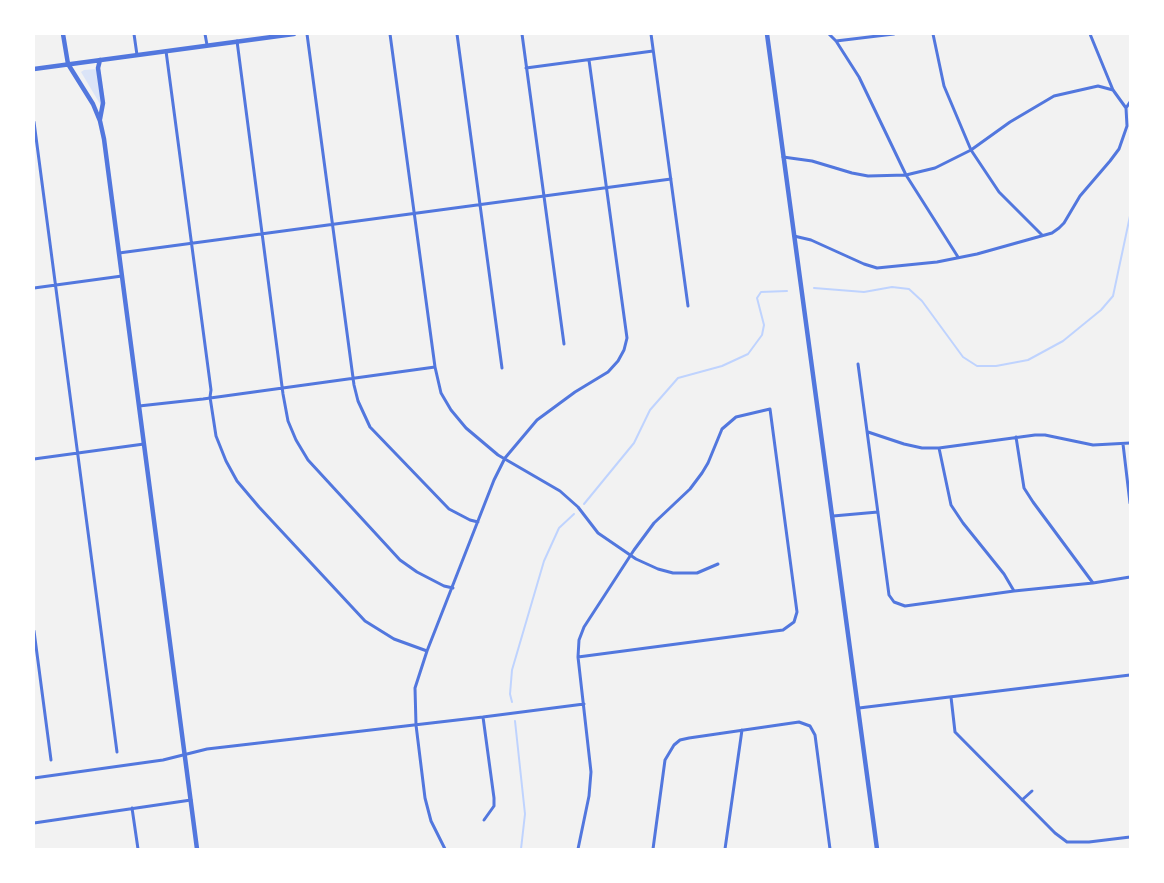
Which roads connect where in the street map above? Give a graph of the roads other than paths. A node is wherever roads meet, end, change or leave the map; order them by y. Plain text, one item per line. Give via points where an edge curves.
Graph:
1 (63, 34) edge
2 (134, 34) edge
3 (204, 34) edge
4 (294, 34) edge
5 (308, 34) edge
6 (390, 34) edge
7 (457, 34) edge
8 (522, 34) edge
9 (651, 34) edge
10 (767, 34) edge
11 (829, 34) edge
12 (894, 34) edge
13 (933, 34) edge
14 (1090, 34) edge
15 (274, 35) edge
16 (836, 41) junction
17 (237, 42) junction
18 (207, 46) junction
19 (166, 51) junction
20 (653, 51) junction
21 (137, 55) junction
22 (100, 60) junction
23 (589, 60) junction
24 (68, 64) junction
25 (526, 68) junction
26 (34, 69) edge
27 (1113, 90) junction
28 (1130, 102) edge
29 (1126, 108) junction
30 (100, 120) junction
31 (34, 122) edge
32 (971, 150) junction
33 (783, 157) junction
34 (906, 175) junction
35 (671, 178) junction
36 (607, 187) junction
37 (543, 196) junction
38 (480, 205) junction
39 (414, 214) junction
40 (333, 225) junction
41 (262, 235) junction
42 (793, 235) junction
43 (1043, 235) junction
44 (191, 244) junction
45 (119, 253) junction
46 (958, 257) junction
47 (122, 276) junction
48 (55, 286) junction
49 (34, 288) edge
50 (688, 306) dead end
51 (564, 344) dead end
52 (858, 364) dead end
53 (434, 367) junction
54 (502, 368) dead end
55 (353, 378) junction
56 (282, 387) junction
57 (210, 397) junction
58 (139, 406) junction
59 (868, 432) junction
60 (1016, 437) junction
61 (144, 444) junction
62 (1123, 444) junction
63 (1130, 444) edge
64 (939, 448) junction
65 (78, 453) junction
66 (505, 458) junction
67 (34, 459) edge
68 (1130, 503) edge
69 (878, 512) junction
70 (833, 516) junction
71 (478, 522) junction
72 (631, 555) junction
73 (718, 564) dead end
74 (1130, 577) edge
75 (1093, 583) junction
76 (453, 588) junction
77 (1014, 591) junction
78 (34, 631) edge
79 (427, 651) junction
80 (578, 657) junction
81 (1130, 675) edge
82 (951, 697) junction
83 (584, 704) junction
84 (859, 708) junction
85 (483, 717) junction
86 (416, 725) junction
87 (742, 730) junction
88 (117, 752) dead end
89 (185, 754) junction
90 (51, 760) dead end
91 (34, 778) edge
92 (1032, 791) dead end
93 (191, 800) junction
94 (1022, 800) junction
95 (132, 808) junction
96 (484, 820) dead end
97 (34, 822) edge
98 (1130, 837) edge
99 (138, 849) edge
100 (197, 849) edge
101 (445, 849) edge
102 (578, 849) edge
103 (653, 849) edge
104 (725, 849) edge
105 (830, 849) edge
106 (877, 849) edge

1 - 24 street
2 - 21 street
3 - 18 street
4 - 15 street
5 - 40 street
6 - 39 street
7 - 38 street
8 - 25 street
9 - 20 street
10 - 33 street
11 - 16 street
12 - 16 street
13 - 32 street via 944,86
14 - 27 street
15 - 17 street
16 - 34 street via 859,77
17 - 18 street
17 - 41 street
18 - 19 street
19 - 21 street
19 - 44 street
20 - 23 street
20 - 35 street
21 - 22 street
22 - 24 street
22 - 30 street via 98,68 103,103
23 - 25 street
23 - 36 street
24 - 26 street
24 - 30 street via 90,97
25 - 37 street
27 - 29 street
27 - 32 street via 1098,86 1054,96
28 - 29 street
29 - 43 street via 1127,126 1118,149 1080,196 1064,223 1052,233
30 - 45 street
31 - 48 street
32 - 34 street via 935,168
32 - 43 street via 999,192
33 - 34 street via 812,161 852,174
33 - 42 street
34 - 46 street
35 - 36 street
35 - 50 street
36 - 37 street
36 - 66 street via 626,338 624,350 608,372 537,420
37 - 38 street
37 - 51 street
38 - 39 street
38 - 54 street
39 - 40 street
39 - 53 street
40 - 41 street
40 - 55 street
41 - 44 street
41 - 56 street
42 - 46 street via 877,268
42 - 70 street
43 - 46 street
44 - 45 street
44 - 57 street
45 - 47 street
47 - 48 street
47 - 58 street
48 - 49 street
48 - 65 street
52 - 59 street
53 - 55 street
53 - 66 street via 441,393 451,410 466,428
55 - 56 street
55 - 71 street via 358,401 370,427 448,509
56 - 57 street
56 - 76 street via 288,421 308,460 400,560 416,572
57 - 58 street
57 - 79 street via 216,436 242,488 365,621 394,639
58 - 61 street
59 - 64 street via 904,444
59 - 69 street
60 - 62 street via 1045,435 1093,445
60 - 64 street
60 - 75 street via 1024,488
61 - 65 street
61 - 89 street
62 - 63 street
62 - 68 street
64 - 77 street via 951,505
65 - 67 street
65 - 88 street
66 - 71 street
66 - 72 street via 560,491 598,532
69 - 70 street
69 - 77 street via 888,595 894,602 905,606
70 - 84 street
71 - 76 street
72 - 73 street via 673,573 697,573
72 - 80 street via 584,627
72 - 80 street via 654,524 690,489 708,463 722,429 736,417 770,409 797,612 794,622 783,630
74 - 75 street
75 - 77 street
76 - 79 street
78 - 90 street
79 - 86 street via 415,688
80 - 83 street
81 - 82 street
82 - 84 street
82 - 94 street via 955,732
83 - 85 street
83 - 102 street via 591,772
84 - 106 street
85 - 86 street
85 - 96 street via 494,798 494,806
86 - 89 street
86 - 101 street via 425,798 431,822
87 - 103 street via 689,738 674,745 665,760
87 - 104 street
87 - 105 street via 799,722 810,726 815,735
89 - 91 street
89 - 93 street
92 - 94 street
93 - 95 street
93 - 100 street
94 - 98 street via 1067,842
95 - 97 street
95 - 99 street

